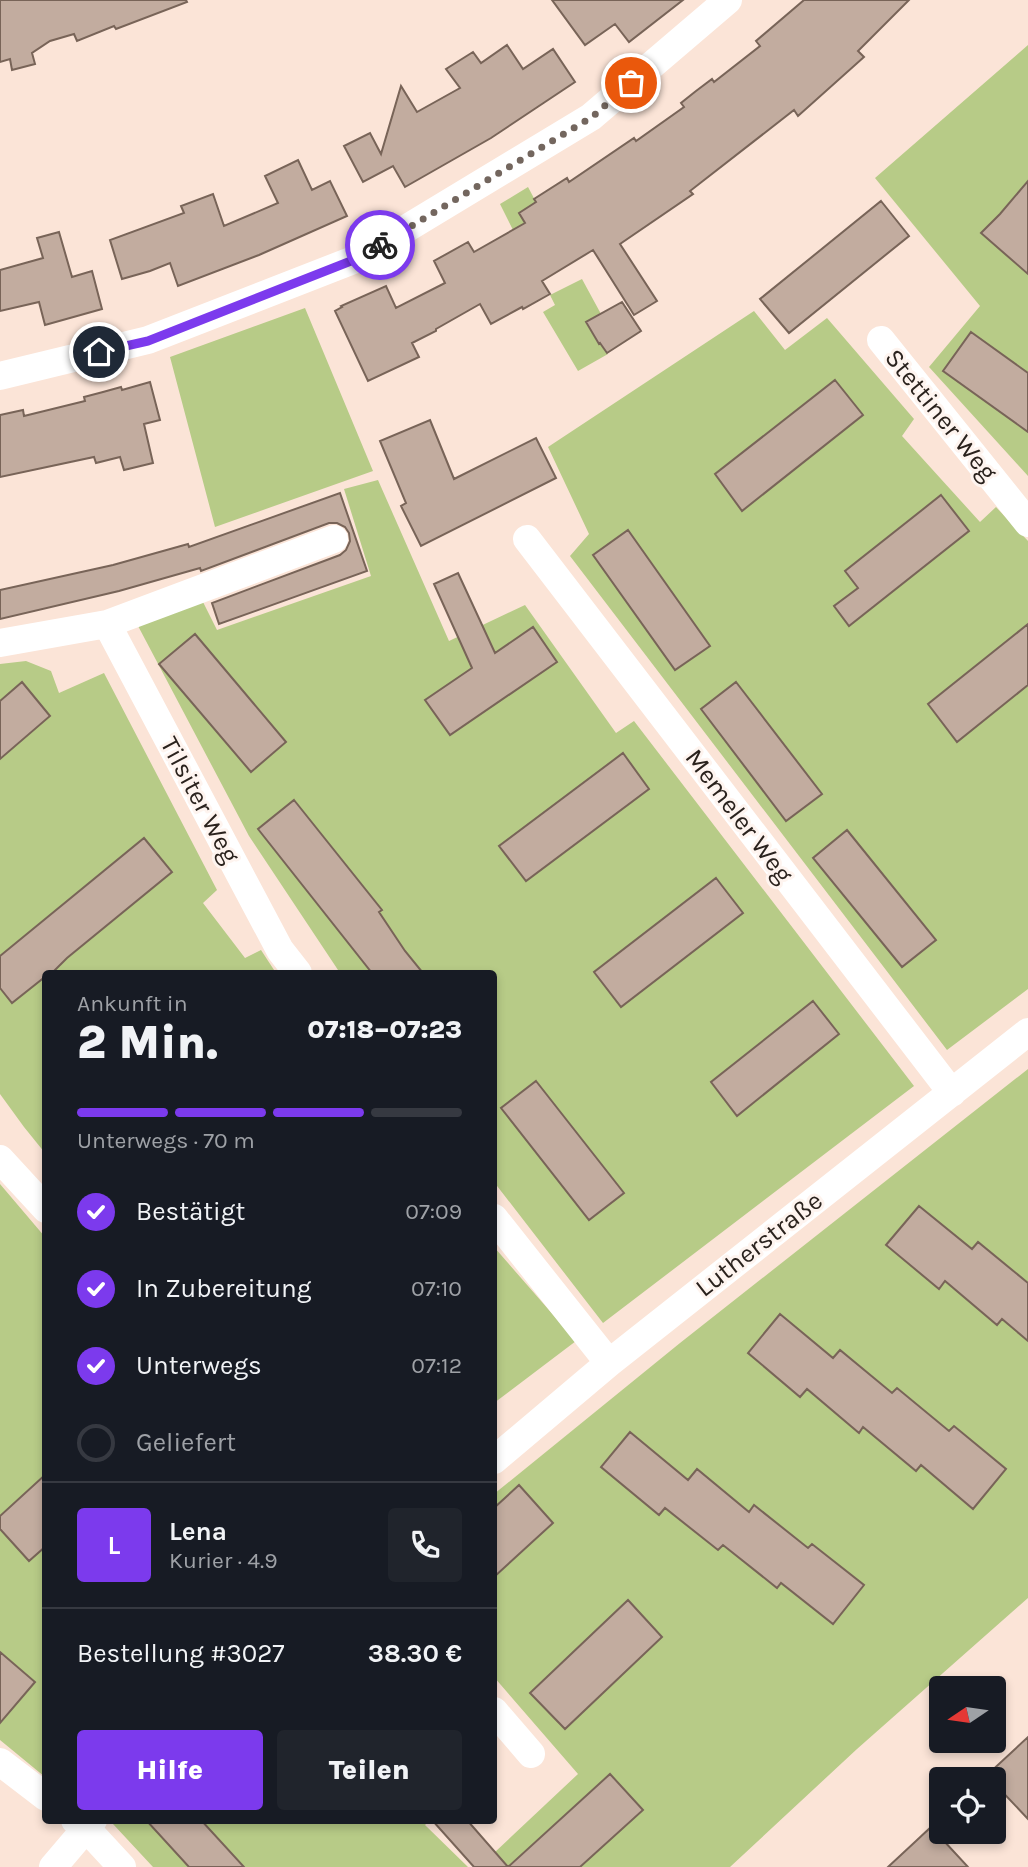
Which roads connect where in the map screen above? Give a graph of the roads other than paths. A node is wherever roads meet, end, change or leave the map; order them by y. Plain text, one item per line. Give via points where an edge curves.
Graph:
1 (728, 0) edge
2 (881, 340) dead end
3 (0, 376) edge
4 (1028, 523) edge
5 (334, 539) dead end
6 (527, 539) dead end
7 (107, 624) junction
8 (0, 643) edge
9 (296, 970) edge
10 (1028, 1032) edge
11 (951, 1093) junction
12 (0, 1159) edge
13 (42, 1205) edge
14 (497, 1222) edge
15 (609, 1363) junction
16 (497, 1457) edge
17 (497, 1714) edge
18 (531, 1754) dead end
19 (0, 1762) edge
20 (42, 1794) edge
21 (84, 1824) edge
22 (86, 1824) edge
23 (53, 1867) edge
24 (122, 1867) edge

1 - 3 street via 592,117 356,259 148,341
2 - 4 street, Stettiner Weg
5 - 7 street
6 - 11 street, Memeler Weg
7 - 8 street
7 - 9 street, Tilsiter Weg via 280,950
10 - 11 street, Lutherstraße
11 - 15 street, Lutherstraße
12 - 13 street
14 - 15 street
15 - 16 street, Lutherstraße
17 - 18 street
19 - 20 street
21 - 23 street
22 - 24 street

